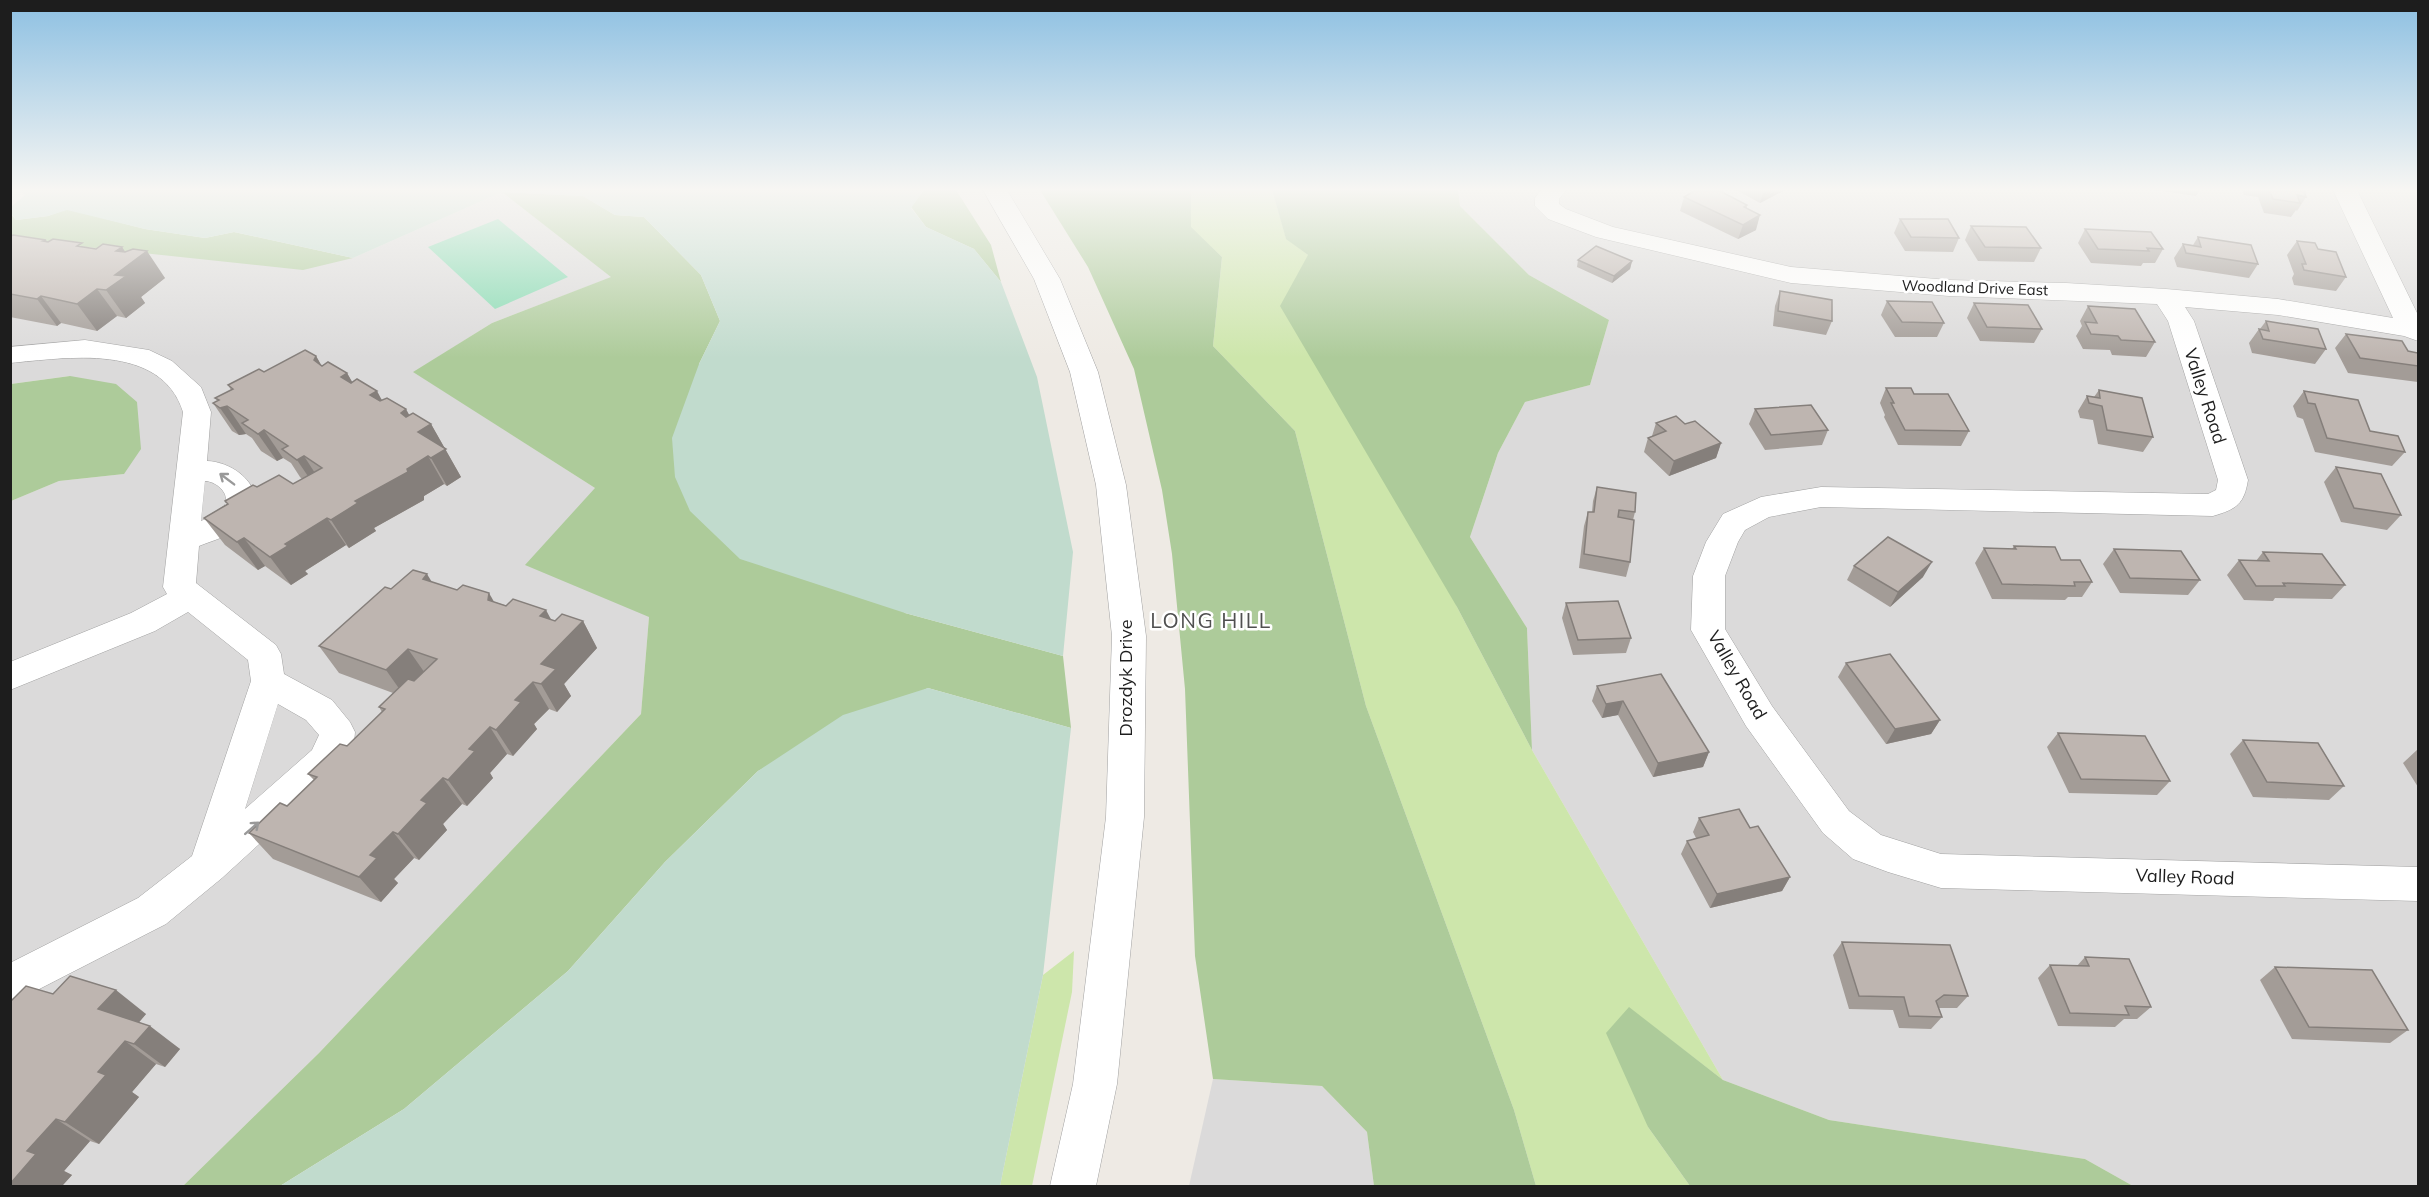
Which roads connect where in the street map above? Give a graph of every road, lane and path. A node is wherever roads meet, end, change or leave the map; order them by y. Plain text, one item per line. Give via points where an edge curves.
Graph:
1 (1028, 246) edge
2 (1662, 246) edge
3 (2373, 246) edge
4 (2166, 297) junction
5 (2415, 331) edge
6 (10, 355) edge
7 (191, 471) junction
8 (184, 540) junction
9 (191, 596) junction
10 (10, 677) edge
11 (268, 681) junction
12 (208, 866) junction
13 (2418, 884) edge
14 (10, 985) edge
15 (1073, 1186) edge

1 - 15 street, Drozdyk Drive via 1047,279 1084,372 1111,485 1129,636 1125,817 1095,1084
2 - 4 street, Woodland Drive East via 1791,275 1949,288
3 - 5 street
4 - 5 street, Woodland Drive East via 2278,307
4 - 13 street, Valley Road via 2181,321 2233,480 2230,496 2213,505 1821,497 1761,508 1734,522 1722,542 1709,576 1708,630 1759,716 1836,822 1868,847 1902,860 1941,871
6 - 7 street via 85,348 139,356 162,367 191,393 197,412
7 - 8 street
8 -> 7 street via 219,526 236,515 240,506 240,494 233,481 214,471
8 - 9 street via 179,586
9 - 10 street via 142,622
9 - 11 street via 264,654
11 - 12 street
12 -> 11 street via 325,761 336,743 337,732 319,710
12 - 14 street via 152,911

